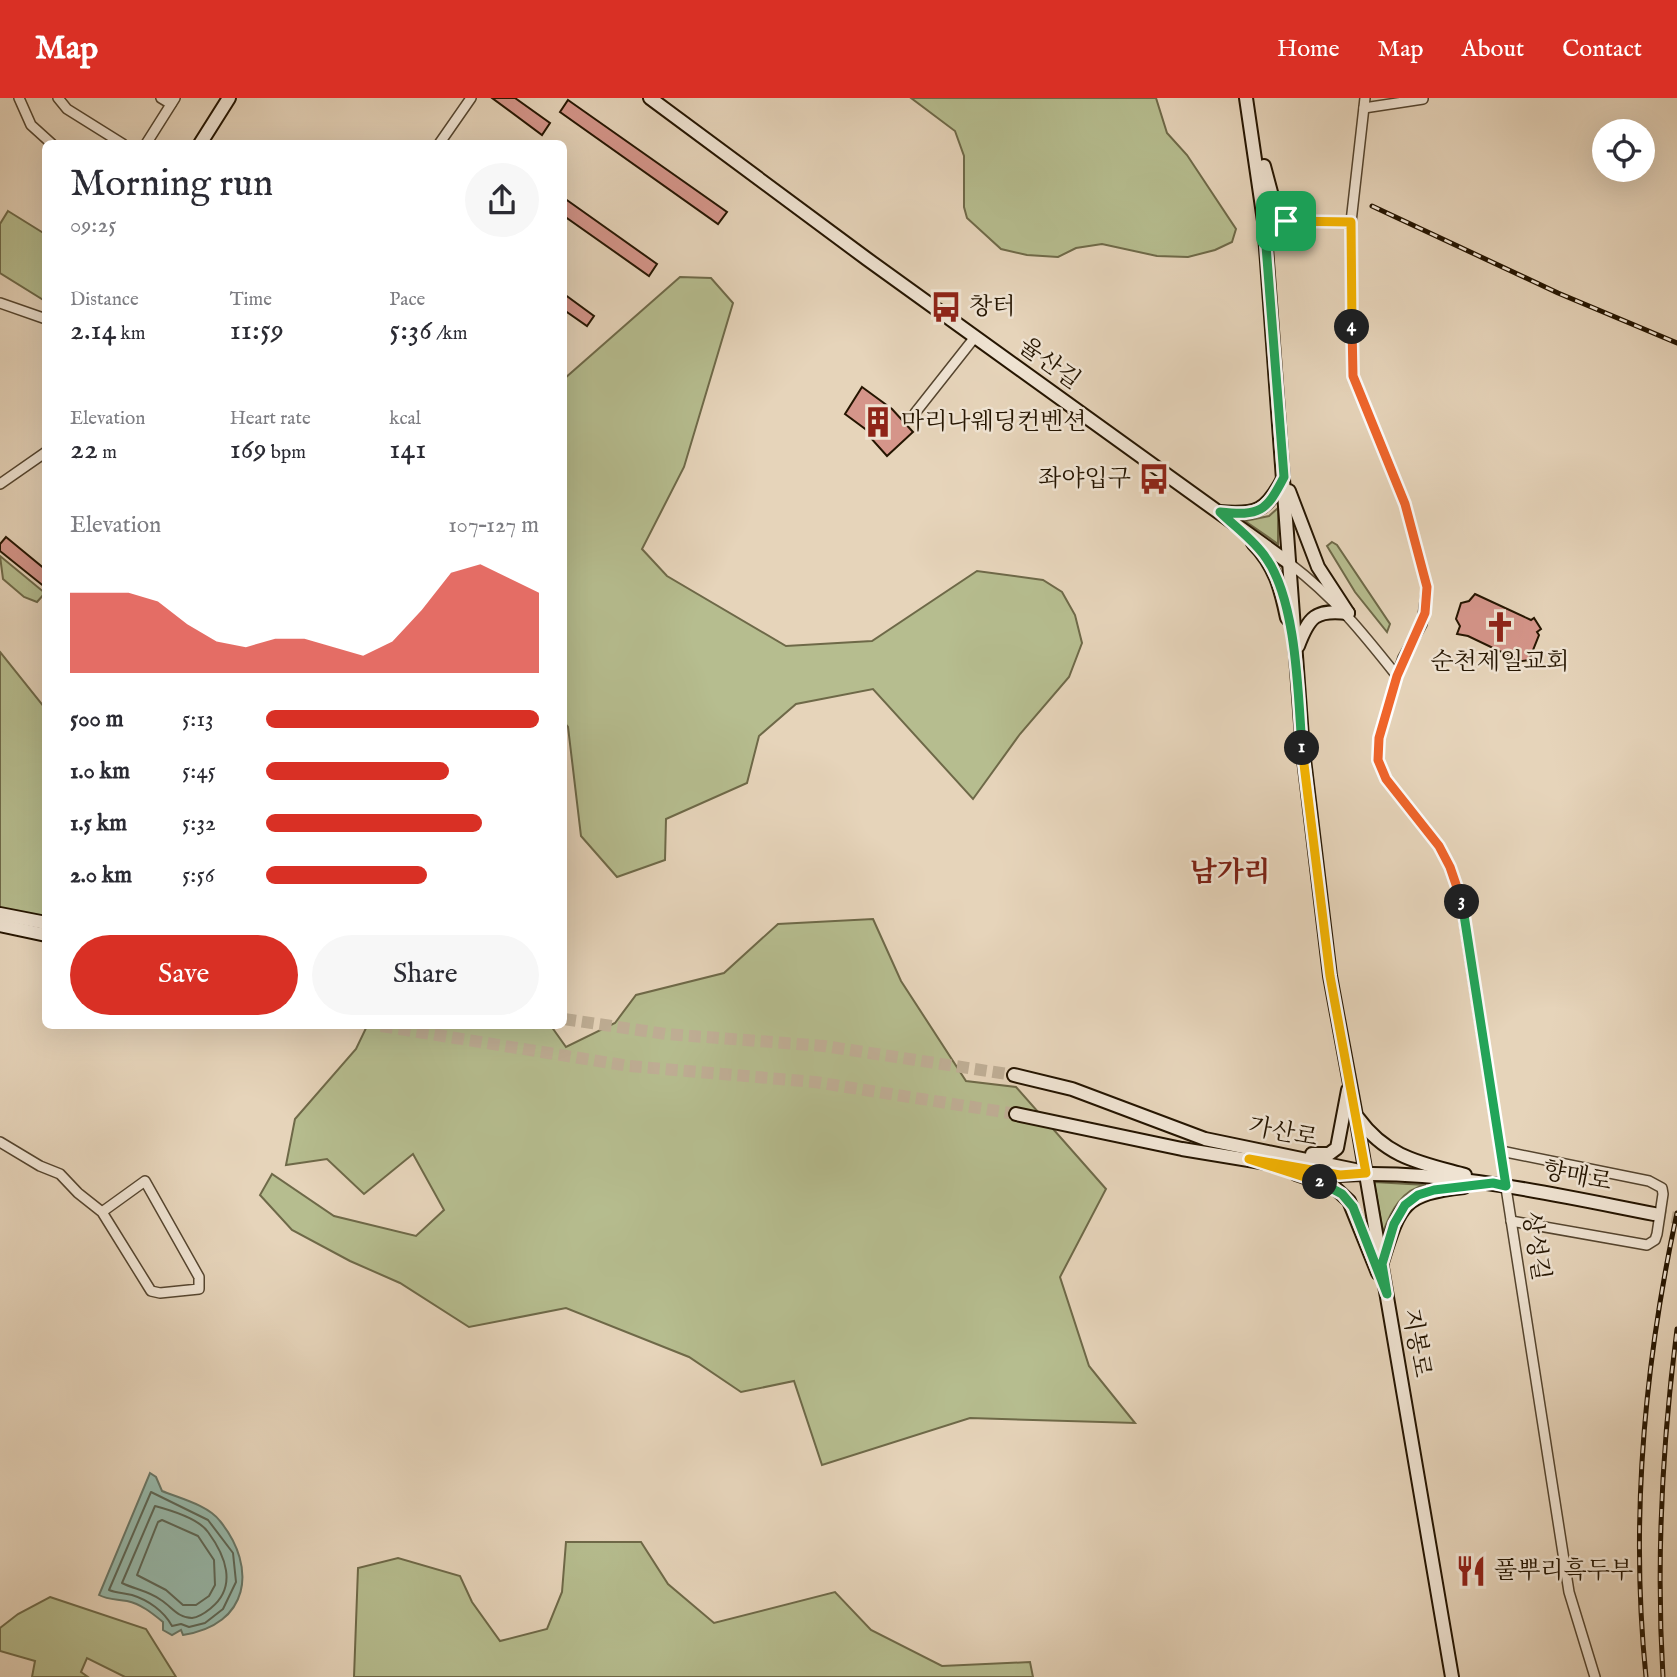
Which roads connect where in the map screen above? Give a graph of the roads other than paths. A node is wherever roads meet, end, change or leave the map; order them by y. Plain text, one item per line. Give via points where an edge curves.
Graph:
1 (19, 98) edge
2 (58, 98) edge
3 (161, 98) edge
4 (229, 98) edge
5 (471, 98) edge
6 (650, 98) edge
7 (1246, 98) edge
8 (1423, 99) edge
9 (173, 101) edge
10 (1365, 103) edge
11 (1252, 134) junction
12 (48, 140) edge
13 (117, 140) edge
14 (149, 140) edge
15 (203, 140) edge
16 (442, 140) edge
17 (1264, 220) junction
18 (1300, 221) junction
19 (1351, 222) junction
20 (0, 303) edge
21 (42, 318) edge
22 (975, 337) junction
23 (915, 413) dead end
24 (42, 455) edge
25 (1284, 477) junction
26 (0, 484) edge
27 (1220, 512) junction
28 (1289, 564) junction
29 (1348, 613) junction
30 (1295, 653) junction
31 (1397, 676) junction
32 (0, 914) edge
33 (42, 922) edge
34 (0, 925) edge
35 (42, 934) edge
36 (1014, 1075) tunnel mouth
37 (1349, 1079) junction
38 (1016, 1114) tunnel mouth
39 (1356, 1116) junction
40 (0, 1142) edge
41 (1501, 1151) junction
42 (1250, 1153) junction
43 (1366, 1173) junction
44 (1493, 1183) junction
45 (1506, 1186) junction
46 (102, 1212) junction
47 (1654, 1214) tunnel mouth
48 (1511, 1221) junction
49 (1382, 1264) junction
50 (1387, 1294) junction
51 (1452, 1677) edge
52 (1595, 1677) edge

1 - 12 street via 31,125
2 - 13 street via 67,109
3 - 9 street
4 - 15 main road
5 - 16 street
6 - 22 main road, 율산길
7 - 11 main road, 지봉로
8 - 10 street
9 - 14 street
10 - 19 street, 상성길
11 - 17 main road, 지봉로
11 - 18 main road via 1272,196
17 - 18 street
17 - 25 main road, 지봉로
18 - 19 street
19 - 31 street, 상성길 via 1353,376 1405,504 1427,587 1422,624
20 - 21 street
22 - 23 street
22 - 27 main road, 율산길
24 - 26 street
25 - 27 main road via 1265,508 1240,514
25 - 28 main road, 지봉로
25 - 29 main road via 1318,567
27 - 28 main road, 율산길
27 - 30 main road via 1273,569
28 - 29 street
28 - 30 main road, 지봉로
29 - 30 main road via 1324,612 1309,621
29 - 31 street
30 - 37 main road, 지봉로 via 1311,831
31 - 41 street, 상성길 via 1379,738 1378,760 1386,779 1439,846 1459,891
32 - 33 main road
34 - 35 main road
36 - 42 main road, 가산로 via 1072,1089
37 - 39 main road, 지봉로
37 - 42 main road via 1341,1135 1333,1152
38 - 42 main road, 가산로 via 1182,1149
39 - 43 main road, 지봉로
39 - 44 main road via 1372,1138 1388,1149
40 - 46 street via 60,1174
41 - 45 street, 상성길
41 - 48 street via 1648,1181 1662,1188 1663,1194 1657,1234 1650,1244 1640,1246
42 - 43 main road, 가산로 via 1340,1175
42 - 50 main road via 1342,1194 1353,1207
43 - 44 main road, 향매로
43 - 49 main road, 지봉로
44 - 45 main road, 향매로
44 - 49 main road via 1418,1195 1405,1205 1394,1224
45 - 47 main road, 향매로
45 - 48 street, 상성길
46 - 46 street via 151,1291 199,1289 200,1277 145,1181
48 - 52 street, 상성길 via 1569,1592
49 - 50 main road, 지봉로
50 - 51 main road, 지봉로

